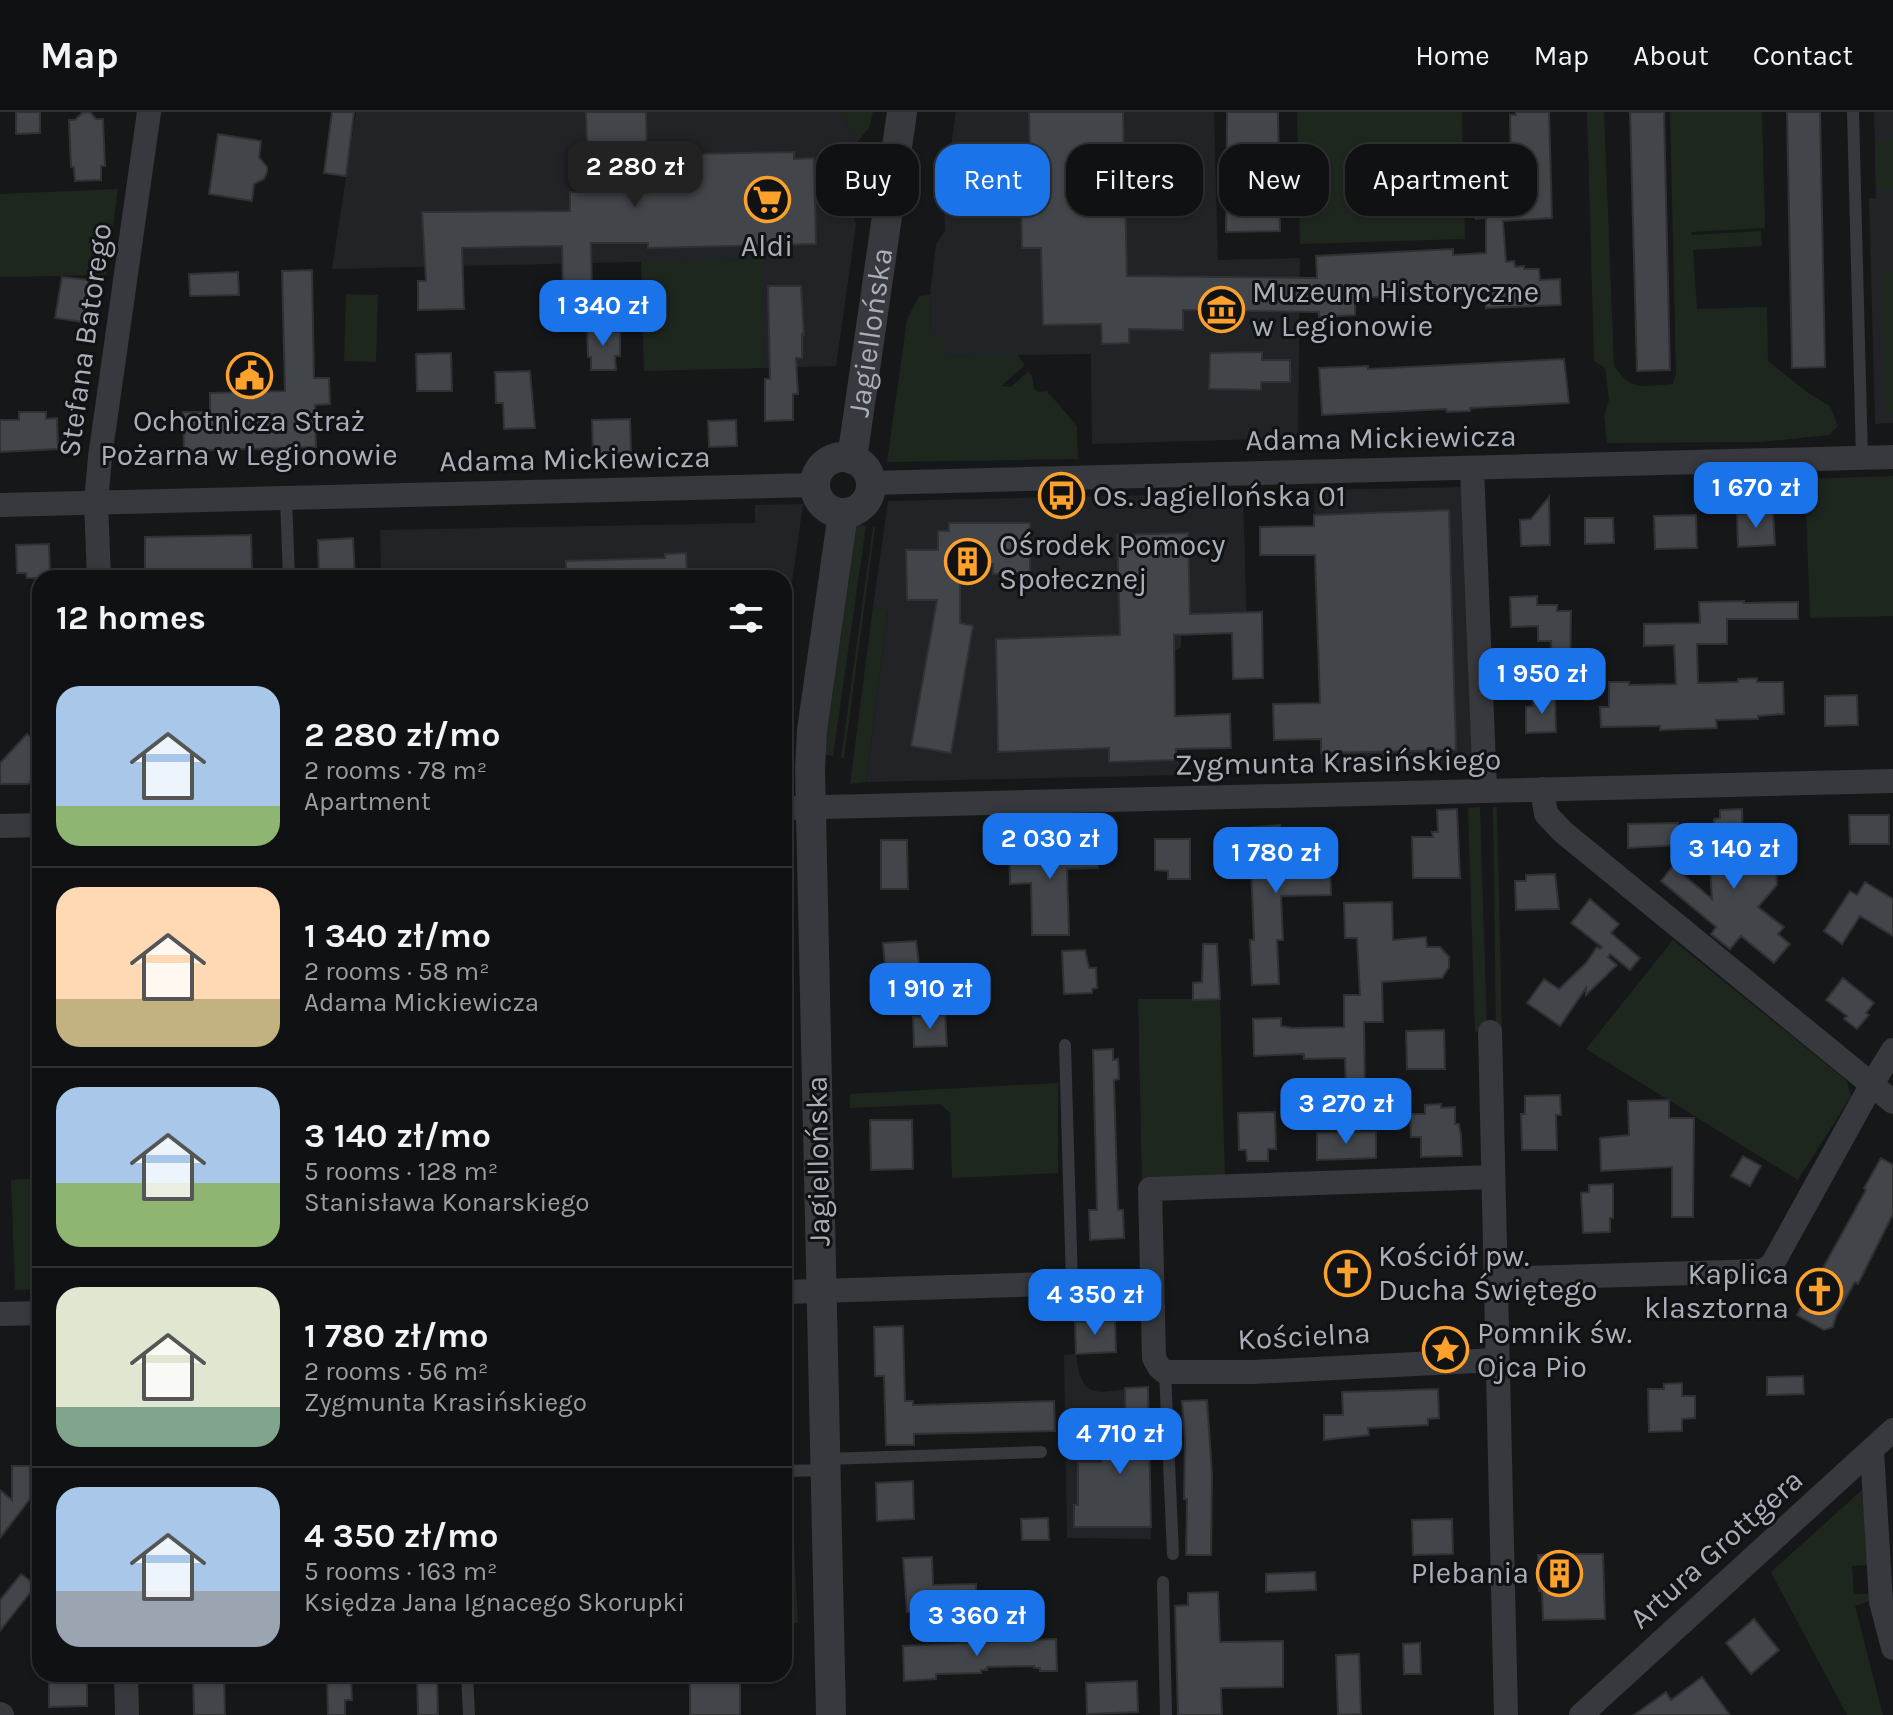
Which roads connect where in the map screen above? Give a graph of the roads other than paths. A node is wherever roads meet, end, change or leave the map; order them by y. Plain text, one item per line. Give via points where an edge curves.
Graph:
1 (149, 112) edge
2 (902, 112) edge
3 (1853, 112) edge
4 (1893, 457) edge
5 (1862, 458) junction
6 (1472, 468) junction
7 (861, 471) junction
8 (815, 485) junction
9 (286, 498) junction
10 (96, 503) junction
11 (0, 505) edge
12 (843, 513) junction
13 (99, 570) edge
14 (289, 570) edge
15 (1893, 781) edge
16 (1542, 789) junction
17 (1485, 790) junction
18 (797, 809) edge
19 (32, 825) edge
20 (0, 826) edge
21 (1490, 1032) dead end
22 (1065, 1045) dead end
23 (1893, 1050) edge
24 (1872, 1084) junction
25 (1893, 1102) edge
26 (1492, 1177) junction
27 (1494, 1279) junction
28 (1151, 1281) junction
29 (1072, 1283) junction
30 (821, 1291) junction
31 (792, 1292) edge
32 (32, 1313) edge
33 (0, 1314) edge
34 (1496, 1360) junction
35 (1165, 1372) junction
36 (1893, 1430) edge
37 (1872, 1451) junction
38 (1041, 1452) dead end
39 (825, 1464) junction
40 (792, 1470) edge
41 (1173, 1554) dead end
42 (1163, 1582) dead end
43 (1893, 1648) edge
44 (126, 1682) edge
45 (467, 1682) edge
46 (127, 1715) edge
47 (469, 1715) edge
48 (831, 1715) edge
49 (1166, 1715) edge
50 (1506, 1715) edge
51 (1581, 1715) edge

1 - 10 street, Stefana Batorego
2 - 7 street, Jagiellońska
3 - 5 lane
4 - 5 street, Adama Mickiewicza
5 - 6 street, Adama Mickiewicza
6 - 7 street, Adama Mickiewicza
6 - 17 street
7 - 8 street via 837,458 830,460
7 - 12 street via 870,491 863,504
8 - 9 street, Adama Mickiewicza
8 - 12 street via 823,505
9 - 10 street, Adama Mickiewicza
9 - 14 lane
10 - 11 street, Adama Mickiewicza
10 - 13 street, Stefana Batorego
12 - 18 street, Jagiellońska
15 - 16 street, Zygmunta Krasińskiego
16 - 17 street, Zygmunta Krasińskiego
16 - 24 street via 1546,814 1563,832
17 - 18 street, Zygmunta Krasińskiego
18 - 30 street, Jagiellońska
19 - 20 street
21 - 26 street
22 - 29 lane
23 - 24 street
24 - 25 street
24 - 27 street via 1772,1265 1762,1271
26 - 27 street
26 - 28 street via 1150,1189
27 - 34 street
28 - 29 street
28 - 35 street via 1154,1358
29 - 30 street
30 - 31 street
30 - 39 street, Jagiellońska
32 - 33 street
34 - 35 street, Kościelna
34 - 50 street
35 - 41 lane
36 - 37 street, Artura Grottgera
37 - 43 street via 1881,1602
37 - 51 street, Artura Grottgera
38 - 39 lane
39 - 40 lane
39 - 48 street, Jagiellońska
42 - 49 lane
44 - 46 street
45 - 47 lane

